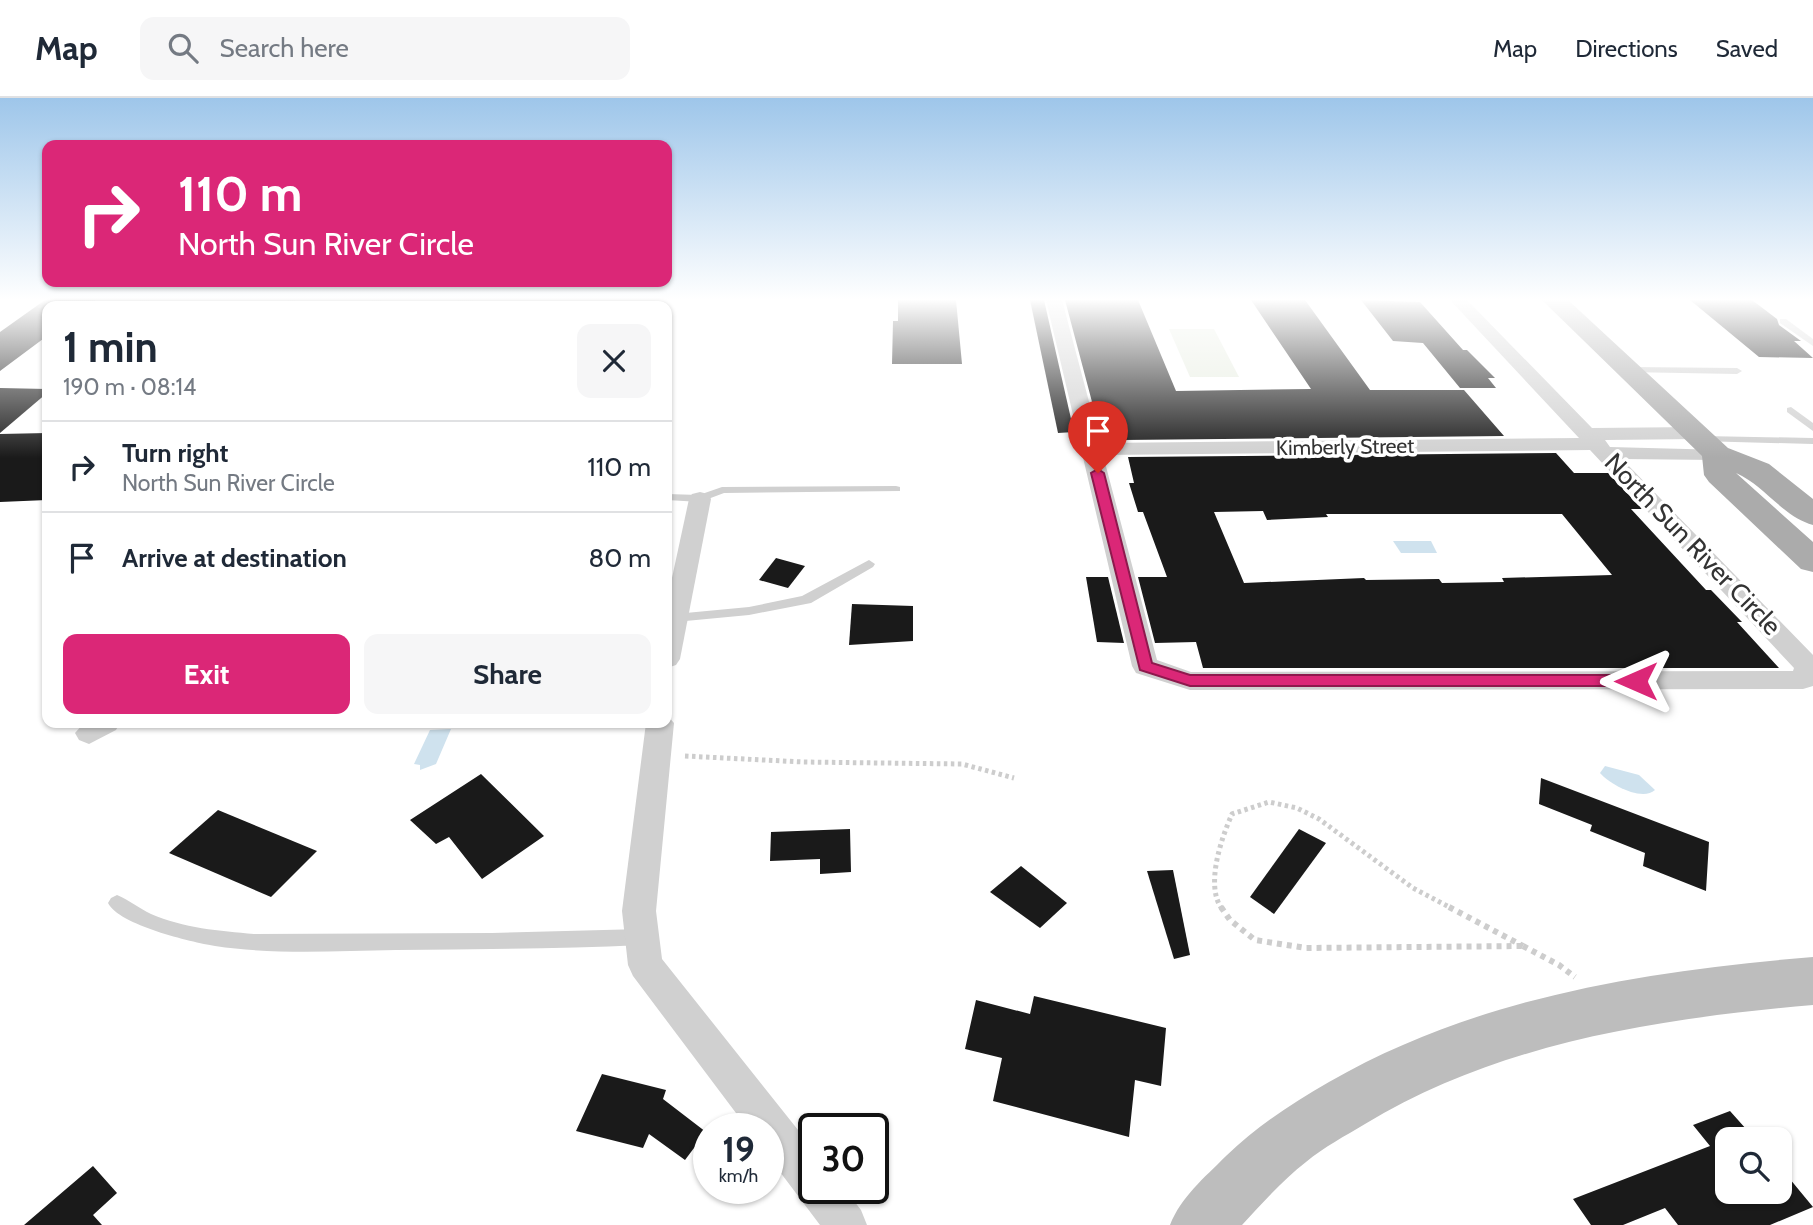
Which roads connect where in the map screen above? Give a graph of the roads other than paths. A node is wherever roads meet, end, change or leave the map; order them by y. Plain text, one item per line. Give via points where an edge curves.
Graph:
1 (1067, 353) edge
2 (1509, 353) edge
3 (1612, 353) edge
4 (1630, 370) junction
5 (1737, 371) dead end
6 (1791, 410) dead end
7 (1813, 428) edge
8 (1813, 441) edge
9 (1705, 442) junction
10 (1598, 444) junction
11 (1092, 449) junction
12 (897, 489) dead end
13 (672, 497) edge
14 (700, 499) junction
15 (1813, 515) edge
16 (1813, 561) edge
17 (869, 564) dead end
18 (675, 618) junction
19 (672, 633) edge
20 (658, 739) edge
21 (117, 903) dead end
22 (642, 937) junction
23 (1813, 981) edge
24 (798, 1162) edge
25 (830, 1204) edge
26 (846, 1225) edge
27 (1200, 1225) edge

1 - 11 street, North Sun River Circle
2 - 10 street, North Sun River Circle
3 - 4 main road
4 - 5 lane
4 - 9 main road
6 - 7 lane
8 - 9 lane
9 - 10 street, Kimberly Street
9 - 10 street, Kimberly Street
9 - 15 main road via 1758,471
9 - 16 main road via 1720,475
10 - 11 street, Kimberly Street
10 - 11 street, North Sun River Circle via 1808,666 1803,680 1190,681 1145,666
12 - 14 lane via 722,490
13 - 14 lane
14 - 18 street
17 - 18 lane via 806,600
18 - 19 street
20 - 22 street via 639,911
21 - 22 lane via 134,916 174,931 219,939 513,943
22 - 24 street via 645,965
23 - 27 street via 1678,995 1615,1007 1477,1044 1416,1066 1347,1101 1279,1146
25 - 26 street

